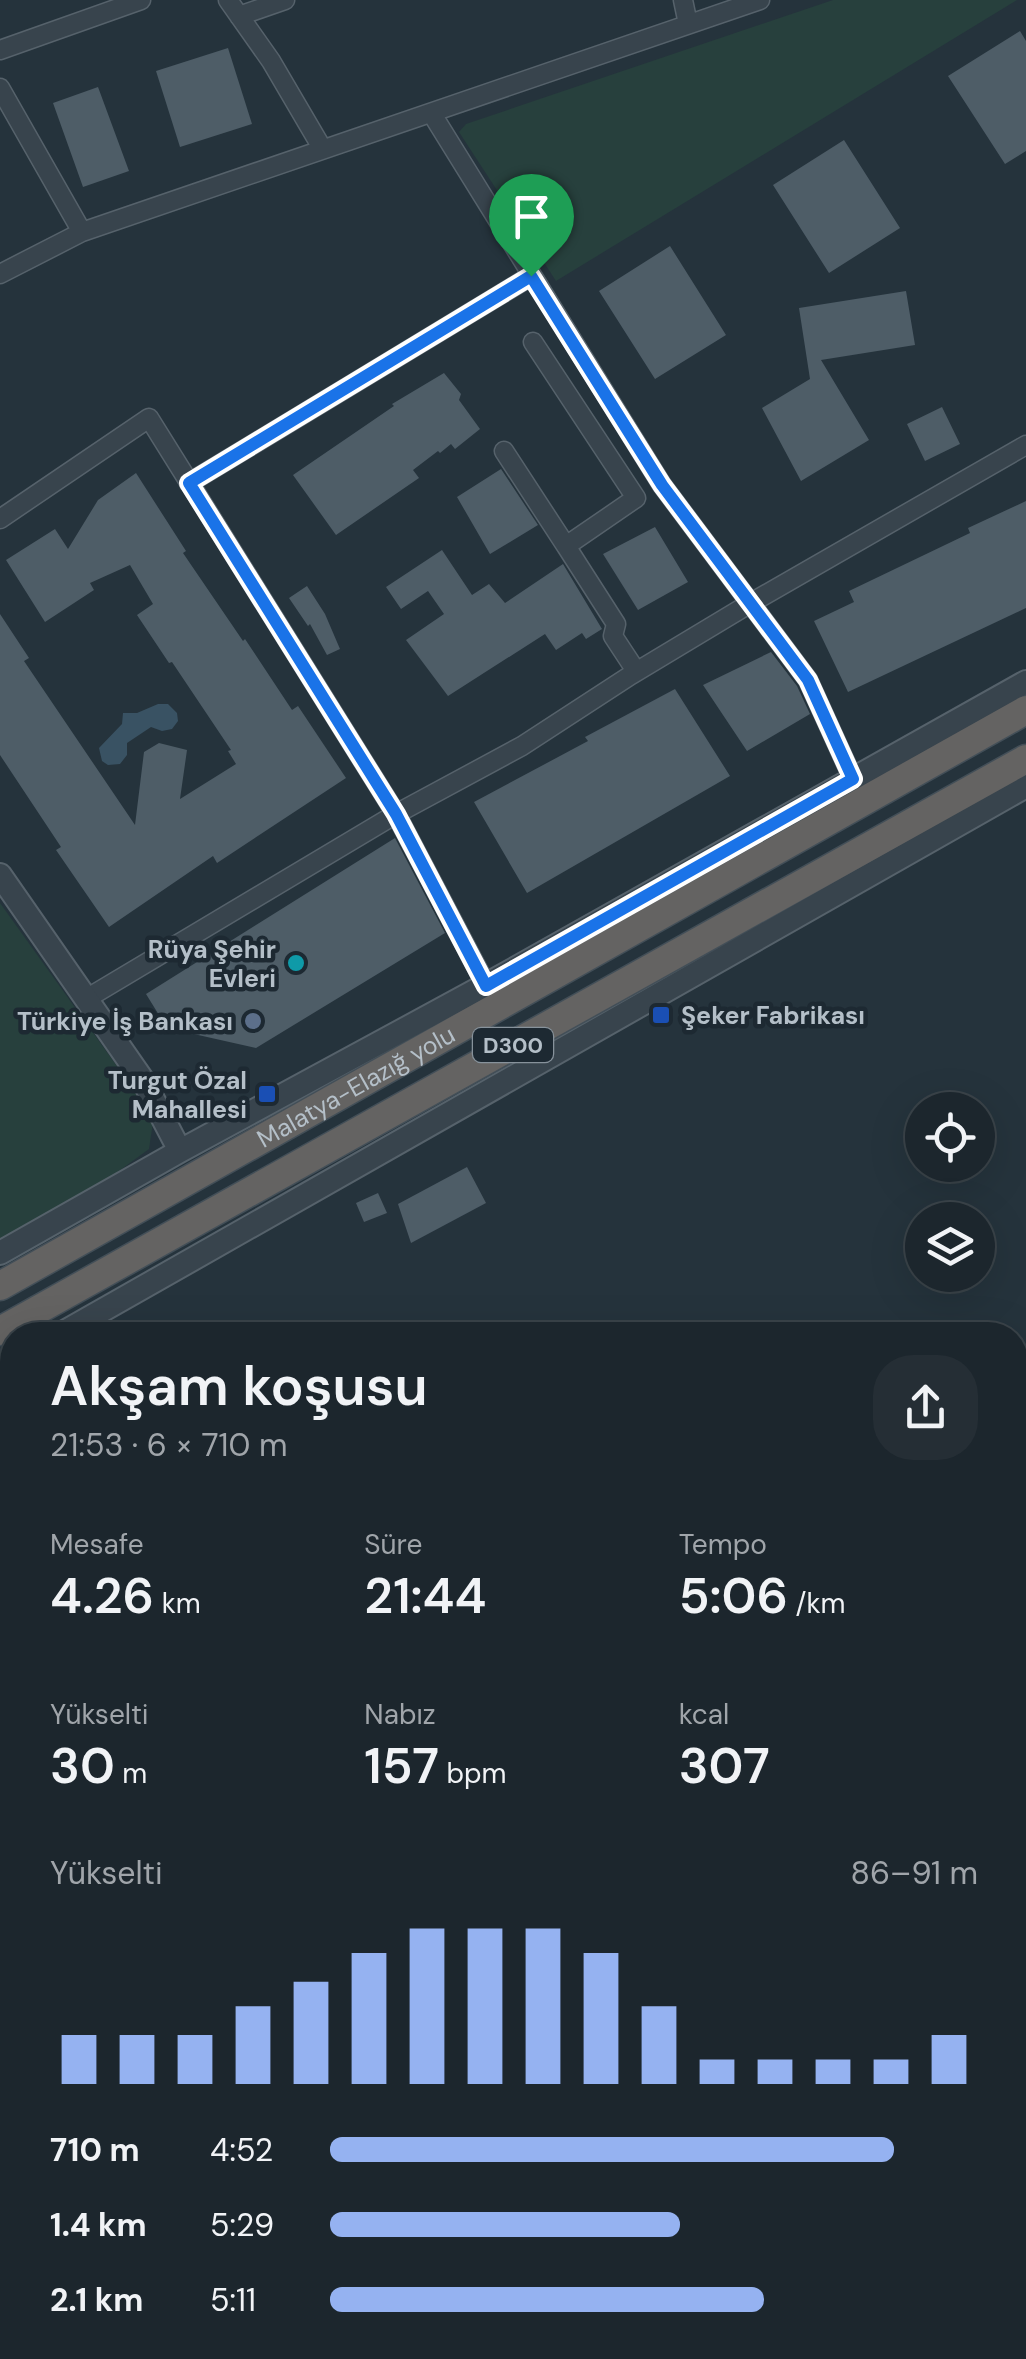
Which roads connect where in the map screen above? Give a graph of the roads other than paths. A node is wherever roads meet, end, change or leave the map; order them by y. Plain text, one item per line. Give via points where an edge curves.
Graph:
1 (141, 0) edge
2 (285, 0) edge
3 (683, 0) edge
4 (760, 0) edge
5 (234, 8) edge
6 (688, 24) junction
7 (0, 50) edge
8 (0, 88) edge
9 (432, 114) junction
10 (322, 148) junction
11 (82, 232) junction
12 (0, 274) edge
13 (531, 276) junction
14 (533, 342) dead end
15 (1026, 445) edge
16 (504, 451) dead end
17 (189, 483) junction
18 (0, 519) edge
19 (566, 546) junction
20 (750, 604) junction
21 (636, 671) junction
22 (1026, 682) edge
23 (1026, 710) edge
24 (1026, 758) edge
25 (853, 779) junction
26 (1026, 786) edge
27 (396, 814) junction
28 (0, 874) edge
29 (486, 986) junction
30 (86, 999) junction
31 (180, 1150) junction
32 (0, 1253) edge
33 (0, 1286) edge
34 (16, 1322) edge
35 (82, 1322) edge

1 - 7 street
2 - 5 street
3 - 6 street
4 - 6 street
5 - 10 street
6 - 9 street
8 - 11 street
9 - 10 street
9 - 13 street
10 - 11 street
11 - 12 street
13 - 17 street
13 - 20 street via 662,485
14 - 19 street via 636,498
15 - 20 street
16 - 19 street
17 - 18 street via 149,418
17 - 27 street
19 - 21 street via 616,624 613,636
20 - 21 street
20 - 25 street via 808,680
21 - 27 street via 522,746
22 - 25 street
23 - 33 highway, Malatya-Elazığ yolu / D300
24 - 34 highway, Malatya-Elazığ yolu / D300
25 - 29 street
26 - 35 street
27 - 29 street
27 - 30 street
28 - 30 street
29 - 31 street
30 - 31 street via 144,1082
31 - 32 street

